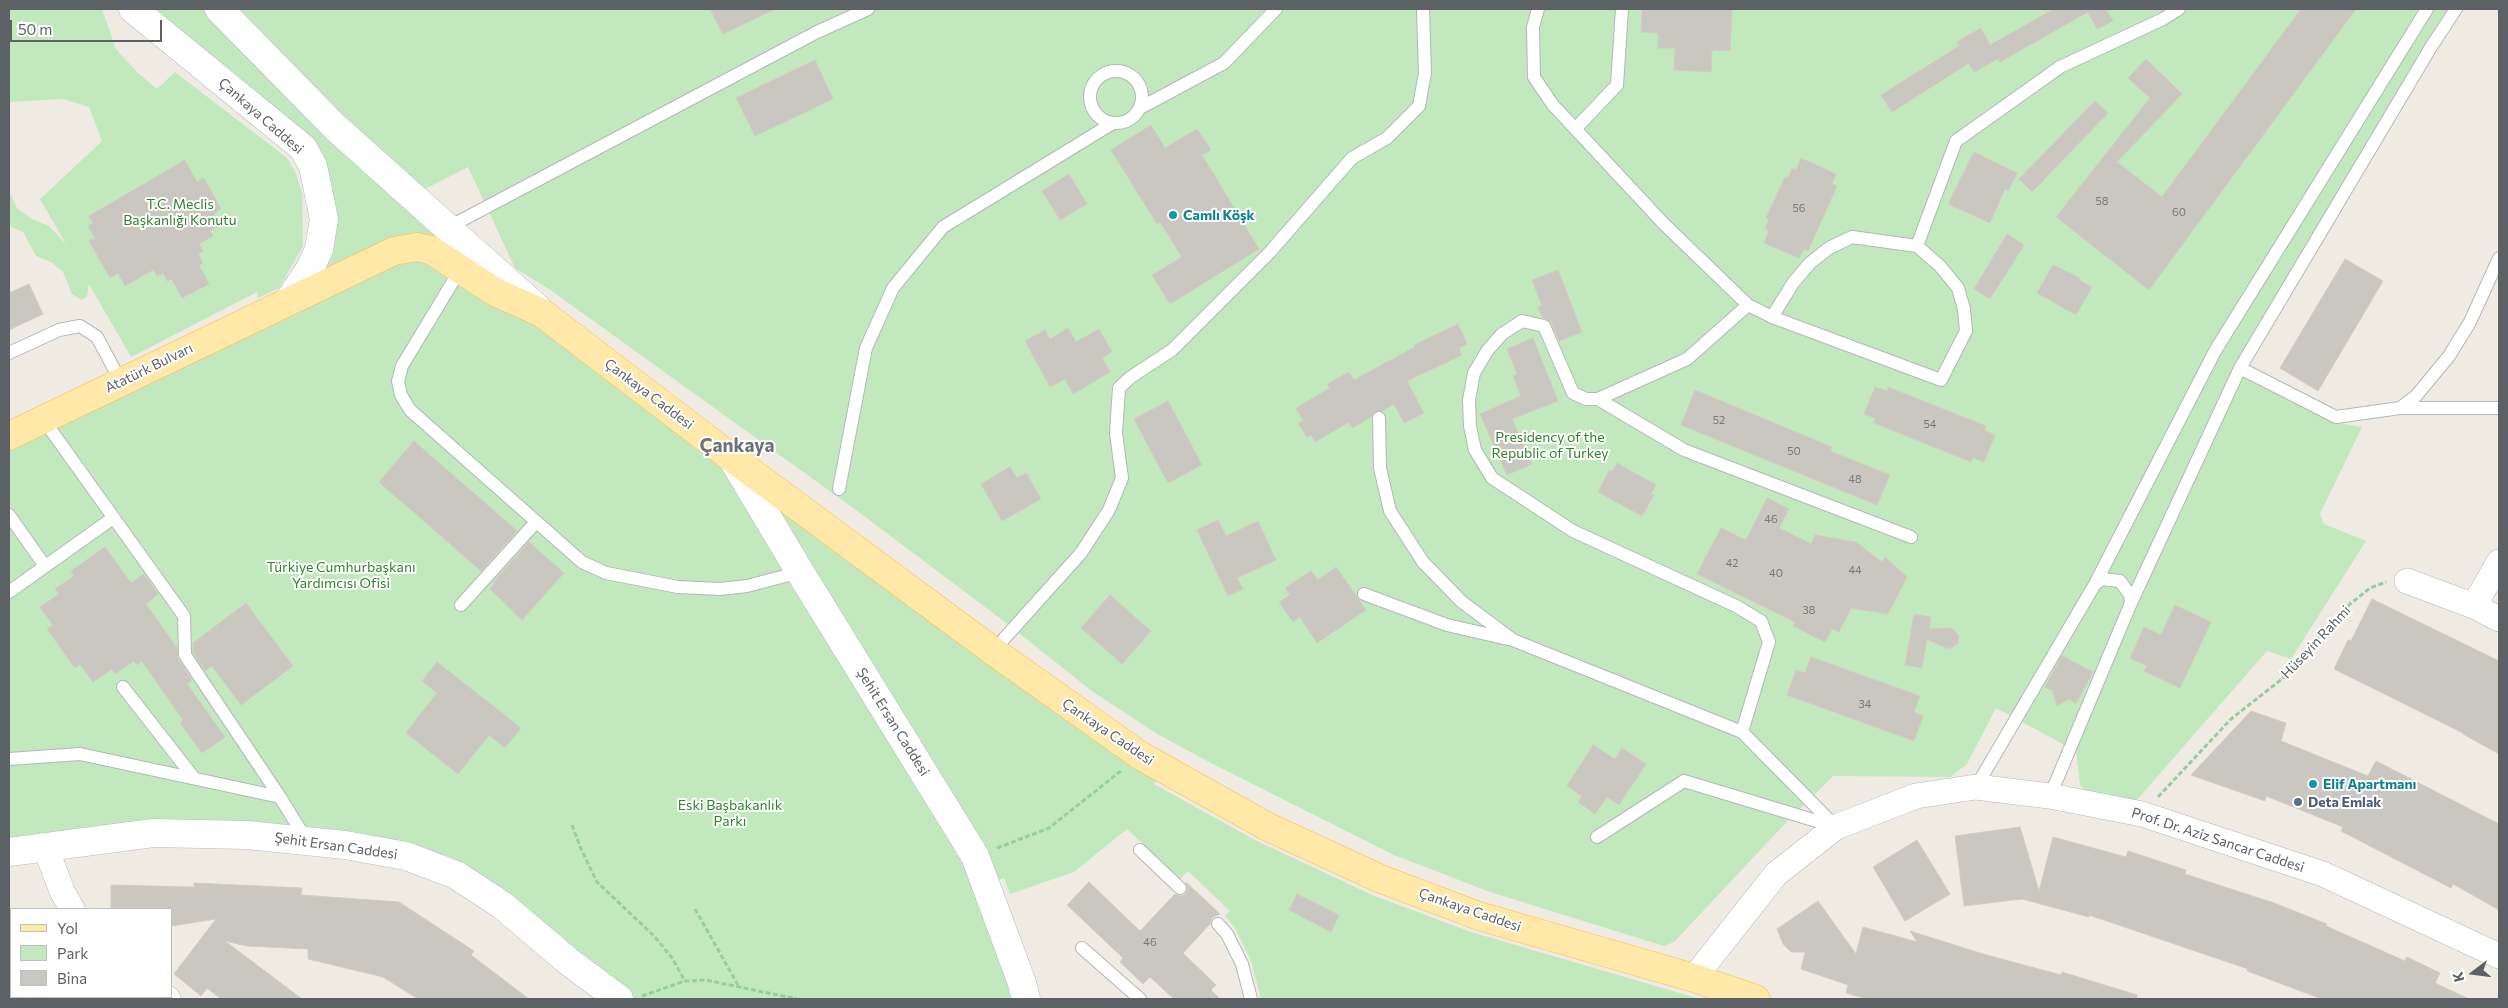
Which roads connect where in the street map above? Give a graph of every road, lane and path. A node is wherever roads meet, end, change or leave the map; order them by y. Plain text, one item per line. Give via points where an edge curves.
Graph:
1 (133, 9) edge
2 (219, 9) edge
3 (868, 9) edge
4 (1276, 9) edge
5 (1423, 9) edge
6 (1538, 9) edge
7 (1622, 9) edge
8 (2179, 9) edge
9 (2427, 9) edge
10 (2456, 9) edge
11 (1140, 108) junction
12 (1113, 123) junction
13 (1576, 128) junction
14 (447, 228) junction
15 (1917, 246) junction
16 (2499, 258) edge
17 (461, 268) junction
18 (290, 300) junction
19 (1748, 305) junction
20 (542, 313) junction
21 (1772, 317) junction
22 (9, 353) edge
23 (2240, 368) junction
24 (121, 382) junction
25 (1598, 399) junction
26 (2400, 408) junction
27 (2499, 408) edge
28 (1378, 418) dead end
29 (43, 419) junction
30 (9, 436) edge
31 (732, 458) junction
32 (840, 489) dead end
33 (9, 515) edge
34 (113, 518) junction
35 (536, 522) junction
36 (1910, 537) dead end
37 (2499, 562) edge
38 (45, 566) junction
39 (800, 572) junction
40 (2407, 581) joint
41 (2095, 584) junction
42 (9, 592) edge
43 (1364, 594) dead end
44 (2131, 603) junction
45 (461, 605) dead end
46 (2474, 606) junction
47 (2499, 619) edge
48 (1512, 640) junction
49 (992, 651) junction
50 (123, 687) dead end
51 (1742, 732) junction
52 (1141, 756) junction
53 (9, 759) edge
54 (194, 778) junction
55 (1976, 788) junction
56 (2050, 796) junction
57 (280, 797) junction
58 (2142, 814) junction
59 (572, 825) dead end
60 (1836, 827) junction
61 (1597, 837) dead end
62 (307, 841) junction
63 (46, 846) junction
64 (1140, 850) dead end
65 (9, 852) edge
66 (975, 856) junction
67 (1180, 888) dead end
68 (71, 908) edge
69 (695, 908) dead end
70 (1218, 924) dead end
71 (1082, 948) dead end
72 (2499, 956) edge
73 (1694, 978) junction
74 (686, 981) junction
75 (738, 986) junction
76 (619, 999) edge
77 (634, 999) edge
78 (796, 999) edge
79 (1026, 999) edge
80 (1140, 999) edge
81 (1251, 999) edge
82 (1756, 999) edge

1 - 18 main road, Çankaya Caddesi via 303,148 313,166 324,219 319,249
2 - 14 main road, Çankaya Caddesi via 335,127
3 - 14 lane via 817,32
4 - 11 lane via 1224,63
5 - 49 lane via 1425,73 1419,106 1387,138 1352,158 1270,252 1172,350 1120,388 1116,433 1122,478 1109,510 1081,553
6 - 13 lane via 1534,27 1534,77 1552,105
7 - 13 lane via 1617,84
8 - 15 lane via 2060,67 1956,142
9 - 41 lane via 2215,351
10 - 23 lane
11 - 12 lane via 1128,121
11 - 12 lane via 1142,92 1136,80 1125,73 1112,71 1099,77 1092,89 1091,102 1097,114
12 - 32 lane via 943,227 893,288 866,348
13 - 19 lane via 1664,224
14 - 20 main road, Çankaya Caddesi
15 - 21 lane via 1852,237 1828,248 1793,283
15 - 21 lane via 1958,288 1964,309 1966,331 1941,380
16 - 26 lane via 2470,322 2448,356 2416,396
17 - 18 main road, Çankaya Caddesi via 431,250 408,248 394,251
17 - 20 main road, Çankaya Caddesi via 495,292
17 - 35 lane via 402,366 398,381 401,395 410,410
18 - 24 main road, Atatürk Bulvarı
19 - 21 lane
19 - 25 lane via 1687,359
20 - 31 main road, Çankaya Caddesi
22 - 24 lane via 59,330 80,326 97,337
23 - 26 lane via 2336,417
23 - 44 lane
24 - 29 main road, Atatürk Bulvarı
25 - 36 lane via 1684,450
25 - 51 lane via 1586,399 1572,393 1544,326 1522,321 1502,334 1474,373 1469,400 1475,450 1492,478 1573,531 1736,606 1761,621 1769,642
26 - 27 lane
28 - 48 lane via 1380,468 1390,510 1423,562 1462,602
29 - 30 main road, Atatürk Bulvarı
29 - 34 lane
31 - 39 main road, Şehit Ersan Caddesi
31 - 49 main road, Çankaya Caddesi
33 - 38 lane
34 - 38 lane
34 - 57 lane via 184,616 185,655
35 - 39 lane via 582,562 606,573 645,582 720,589 747,586
35 - 45 lane
37 - 46 street
38 - 42 lane
39 - 66 main road, Şehit Ersan Caddesi
40 - 46 street
40 - 58 path, Hüseyin Rahmi via 2383,582 2350,604 2287,675 2232,719
41 - 44 lane via 2102,579 2120,581 2130,595
41 - 55 lane
43 - 48 lane via 1447,625
44 - 56 lane
46 - 47 street
48 - 51 lane
49 - 52 main road, Çankaya Caddesi
50 - 54 lane
51 - 60 lane
52 - 66 path via 1049,828
52 - 73 main road, Çankaya Caddesi via 1268,827 1381,879 1479,916
53 - 54 lane via 80,754
54 - 57 lane
55 - 56 street, Prof. Dr. Aziz Sancar Caddesi
55 - 60 street, Prof. Dr. Aziz Sancar Caddesi via 1916,796
56 - 58 street, Prof. Dr. Aziz Sancar Caddesi
57 - 62 lane
58 - 72 street, Prof. Dr. Aziz Sancar Caddesi via 2323,874
59 - 74 path via 597,882 655,937
60 - 61 lane via 1684,782
60 - 73 street, Prof. Dr. Aziz Sancar Caddesi via 1776,874
62 - 63 main road, Şehit Ersan Caddesi via 247,835 153,833
62 - 76 main road, Şehit Ersan Caddesi via 406,856 456,875 502,905
63 - 65 main road, Şehit Ersan Caddesi
63 - 68 street
64 - 67 lane
66 - 79 main road, Şehit Ersan Caddesi
69 - 75 path
70 - 81 lane via 1227,934 1242,964
71 - 80 lane
73 - 82 main road, Çankaya Caddesi
74 - 75 path via 706,980
74 - 77 path
75 - 78 path

